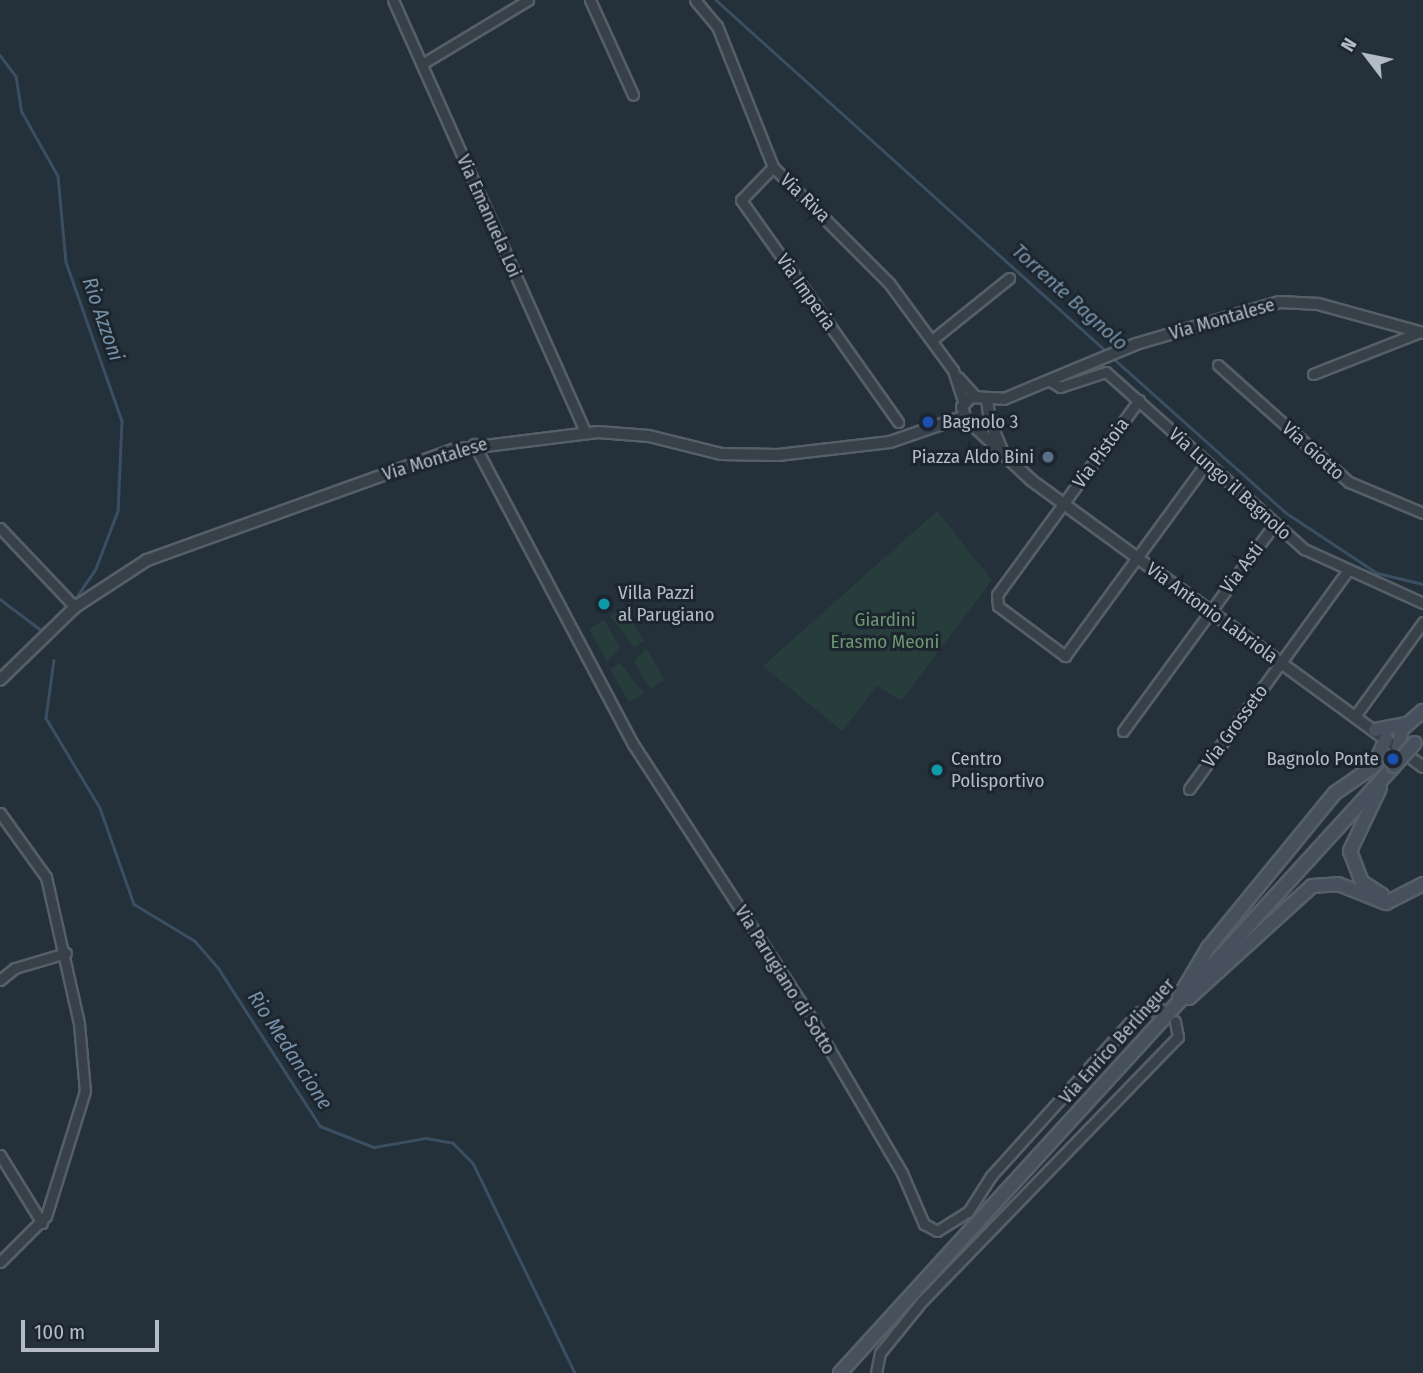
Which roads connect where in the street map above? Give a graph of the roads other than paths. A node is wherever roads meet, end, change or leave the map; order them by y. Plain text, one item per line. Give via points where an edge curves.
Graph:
1 (393, 0) edge
2 (528, 0) edge
3 (590, 0) edge
4 (695, 0) edge
5 (422, 64) junction
6 (634, 95) dead end
7 (773, 167) junction
8 (1009, 278) dead end
9 (1421, 333) edge
10 (932, 340) junction
11 (1218, 365) dead end
12 (955, 374) junction
13 (1313, 374) dead end
14 (1050, 381) junction
15 (981, 398) junction
16 (1139, 400) junction
17 (964, 404) junction
18 (962, 416) junction
19 (990, 421) junction
20 (898, 422) dead end
21 (975, 427) junction
22 (584, 432) junction
23 (474, 444) junction
24 (1004, 455) junction
25 (1205, 465) junction
26 (1063, 505) junction
27 (1423, 513) edge
28 (1274, 525) junction
29 (0, 528) edge
30 (1136, 558) junction
31 (1346, 573) junction
32 (1423, 603) edge
33 (75, 607) junction
34 (1210, 611) junction
35 (1423, 622) edge
36 (1281, 662) junction
37 (1, 679) edge
38 (1423, 711) edge
39 (1355, 716) junction
40 (1409, 722) junction
41 (1375, 730) junction
42 (1123, 731) dead end
43 (1386, 739) junction
44 (1419, 739) edge
45 (1398, 748) junction
46 (1394, 766) junction
47 (1423, 767) edge
48 (1189, 789) dead end
49 (0, 813) edge
50 (1423, 884) edge
51 (1395, 900) junction
52 (66, 953) junction
53 (1, 976) edge
54 (1168, 1008) junction
55 (1175, 1021) dead end
56 (0, 1155) edge
57 (42, 1223) junction
58 (0, 1262) edge
59 (840, 1373) edge
60 (876, 1373) edge

1 - 5 street, Via Emanuela Loi
2 - 5 street
3 - 6 street
4 - 7 street, Via Riva via 717,26
5 - 22 street, Via Emanuela Loi
7 - 10 street, Via Riva via 889,283
7 - 20 street, Via Imperia via 741,200
8 - 10 street
9 - 13 street
9 - 14 street, Via Montalese via 1318,304 1280,302 1115,352
10 - 12 street, Via Riva
11 - 27 street, Via Giotto via 1349,482
12 - 15 street, Via Riva
12 - 17 street, Via Riva
14 - 15 street, Via Montalese
14 - 16 street, Via Lungo il Bagnolo via 1060,387 1106,372
15 - 17 street, Via Montalese
15 - 19 street
16 - 25 street, Via Lungo il Bagnolo
16 - 26 street, Via Pistoia
17 - 18 street
18 - 21 street
18 - 22 street, Via Montalese via 890,442 778,455 738,456 639,435
19 - 21 street
19 - 24 street, Via Antonio Labriola
21 - 24 street, Via Antonio Labriola
22 - 23 street, Via Montalese
23 - 33 street, Via Montalese via 147,560
23 - 54 street, Via Parugiano di Sotto via 633,744 814,1023 902,1173 924,1224 937,1231 968,1212 991,1176 1130,1021 1146,1007
24 - 26 street, Via Antonio Labriola
25 - 28 street, Via Lungo il Bagnolo
25 - 30 street
26 - 30 street, Via Antonio Labriola
26 - 30 street, Via Pistoia via 998,594 998,606 1065,656
28 - 31 street, Via Lungo il Bagnolo
28 - 34 street, Via Asti
29 - 33 street
30 - 34 street, Via Antonio Labriola
31 - 32 street, Via Lungo il Bagnolo
31 - 36 street, Via Grosseto
33 - 37 street, Via Montalese
34 - 36 street, Via Antonio Labriola
34 - 42 street, Via Asti
35 - 39 street
36 - 39 street, Via Antonio Labriola
36 - 48 street, Via Grosseto
38 - 40 main road
39 - 41 street, Via Antonio Labriola
40 - 41 main road
40 - 45 main road
41 - 43 street, Via Antonio Labriola
43 - 45 street, Via Antonio Labriola
43 - 54 main road via 1374,766 1335,793 1208,948
44 - 46 main road, Via Enrico Berlinguer, bridge
45 - 47 street, Via Antonio Labriola
46 - 51 main road via 1350,851 1362,882
46 - 54 main road, Via Enrico Berlinguer
49 - 52 street via 46,877
50 - 51 main road
51 - 54 main road via 1377,901 1338,884 1312,886 1217,977
52 - 53 street
52 - 57 street via 85,1091
54 - 59 main road, Via Enrico Berlinguer
55 - 60 street via 1178,1037 922,1301 880,1353
56 - 57 street
57 - 58 street

